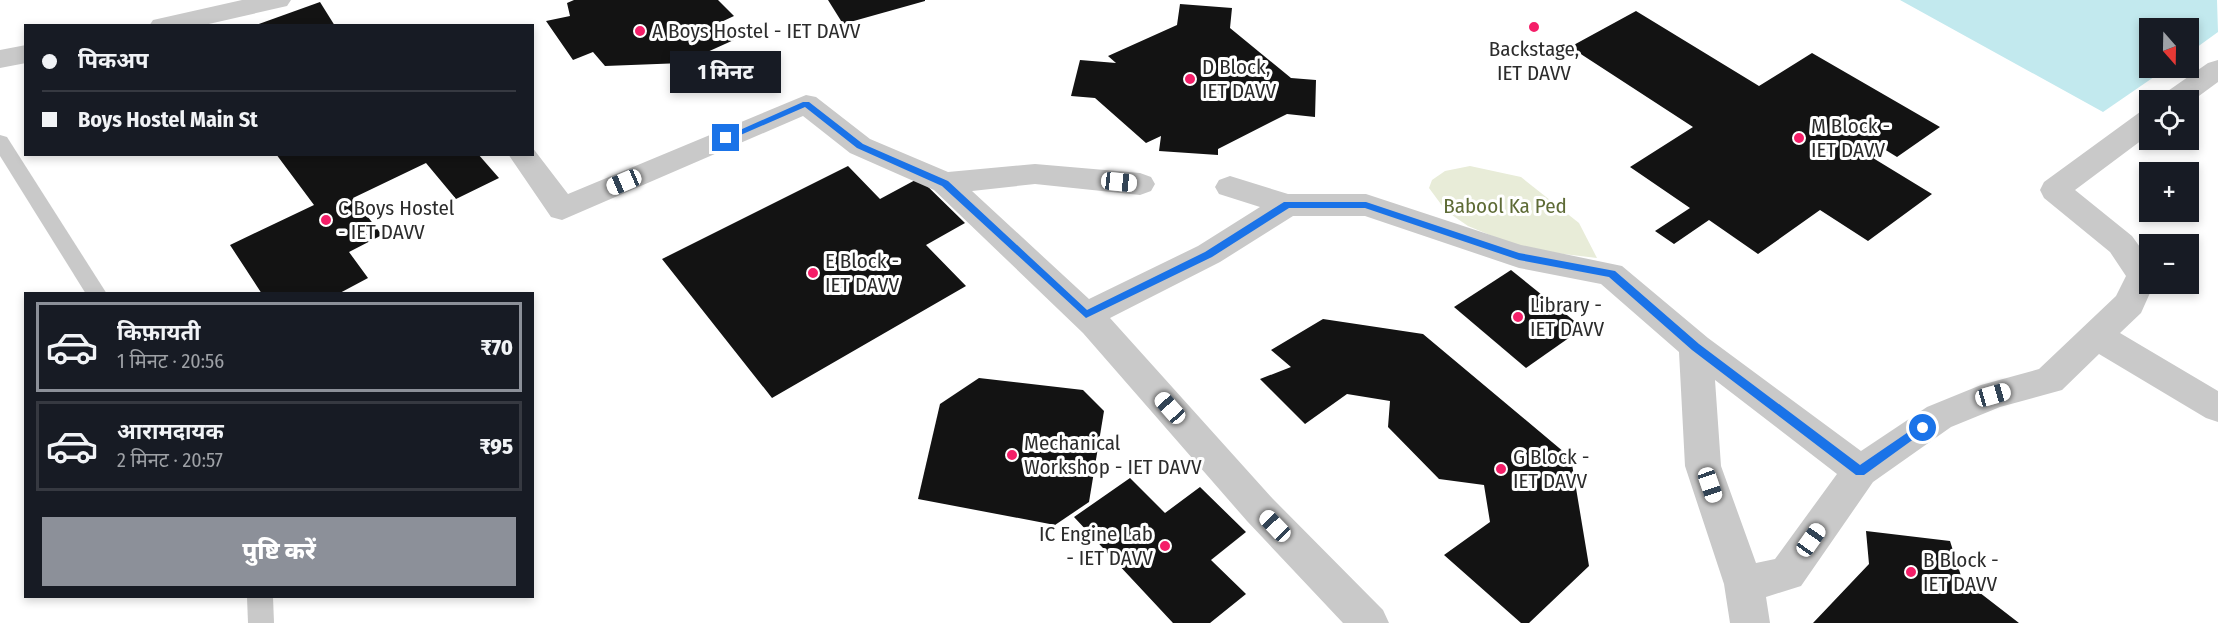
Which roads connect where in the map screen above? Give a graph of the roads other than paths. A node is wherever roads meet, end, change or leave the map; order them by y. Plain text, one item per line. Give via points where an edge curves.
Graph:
1 (278, 0) edge
2 (171, 24) edge
3 (24, 54) edge
4 (0, 59) edge
5 (2218, 69) edge
6 (2189, 90) edge
7 (2139, 127) edge
8 (0, 141) edge
9 (523, 156) edge
10 (945, 183) junction
11 (1140, 184) dead end
12 (1230, 188) dead end
13 (1287, 205) junction
14 (96, 292) edge
15 (1086, 315) junction
16 (2097, 336) junction
17 (1696, 347) junction
18 (2218, 408) edge
19 (1860, 471) junction
20 (1744, 584) junction
21 (260, 598) edge
22 (261, 623) edge
23 (1369, 623) edge
24 (1750, 623) edge

1 - 2 street
3 - 4 street
5 - 6 street
7 - 16 street via 2055,190 2121,244 2142,275 2129,304
8 - 14 lane
9 - 10 street via 562,209 806,104 860,146
10 - 11 street via 1035,174
10 - 15 street
12 - 13 street
13 - 15 street via 1209,254
13 - 17 street via 1366,205 1519,256 1611,274
15 - 23 street via 1260,510
16 - 18 street
16 - 19 street via 2049,380 1993,395 1939,417
17 - 19 street
17 - 20 street via 1703,466
19 - 20 street via 1787,574
20 - 24 street
21 - 22 lane

